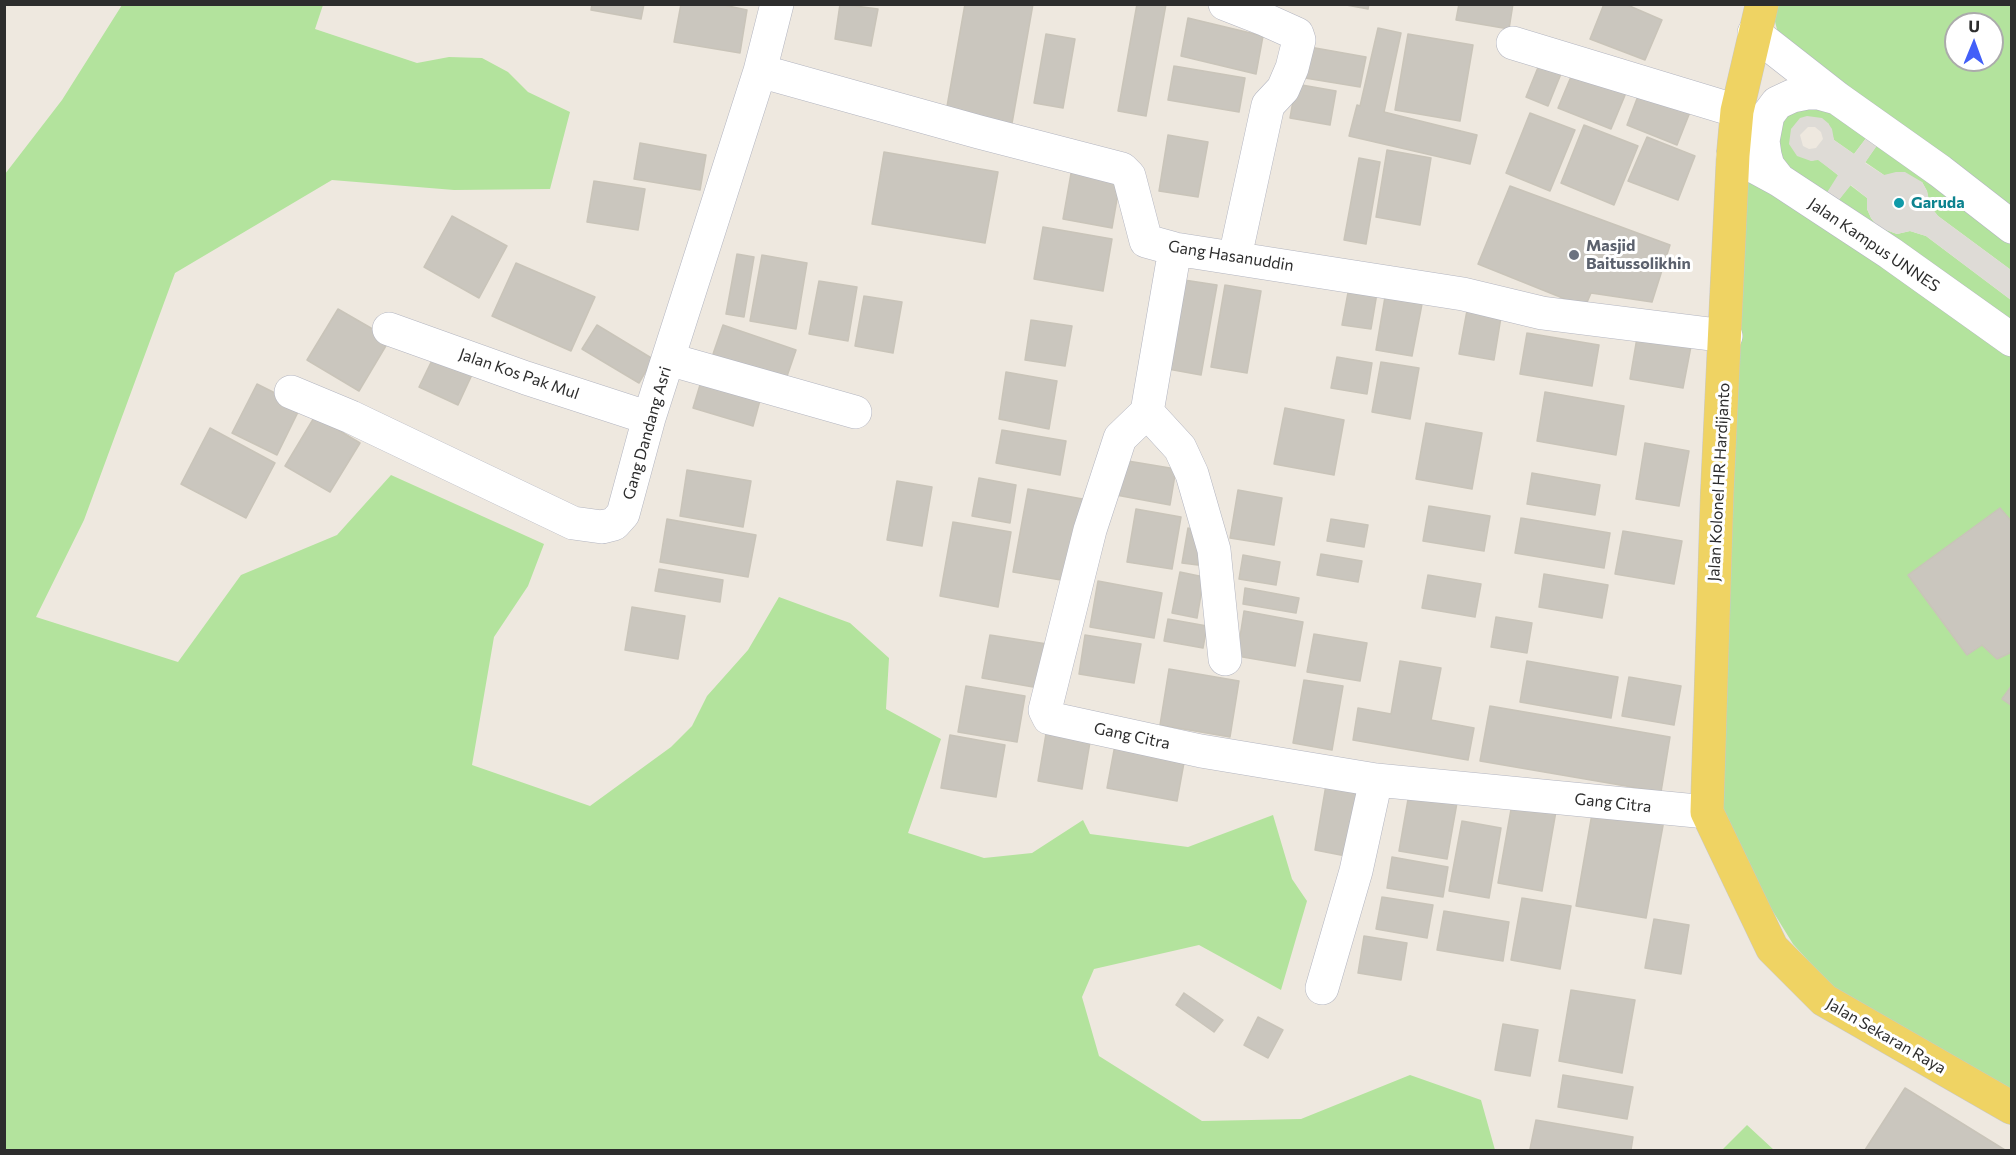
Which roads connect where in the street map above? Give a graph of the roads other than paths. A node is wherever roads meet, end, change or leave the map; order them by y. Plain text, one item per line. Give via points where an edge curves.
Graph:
1 (777, 4) edge
2 (1225, 4) edge
3 (1758, 19) edge
4 (1513, 43) dead end
5 (760, 71) junction
6 (1837, 98) junction
7 (1737, 111) junction
8 (1733, 155) junction
9 (1779, 180) junction
10 (2012, 227) edge
11 (1176, 249) junction
12 (1235, 257) junction
13 (389, 329) dead end
14 (1726, 336) junction
15 (2012, 340) edge
16 (668, 360) junction
17 (291, 392) dead end
18 (855, 412) dead end
19 (1147, 412) junction
20 (649, 418) junction
21 (1225, 659) dead end
22 (1376, 780) junction
23 (1707, 812) junction
24 (1772, 948) joint
25 (1322, 988) dead end
26 (2012, 1108) edge

1 - 5 street, Gang Dandang Asri
2 - 12 street via 1297,34 1299,40 1283,89 1268,105
3 - 6 street
3 - 7 main road, Jalan Kolonel HR Hardijanto
4 - 7 street
5 - 11 street, Gang Hasanuddin via 1122,169 1129,176 1146,241
5 - 16 street, Gang Dandang Asri
6 - 9 street via 1819,93 1792,96 1777,103 1768,115 1763,141 1765,155
6 - 10 street
7 - 8 main road, Jalan Kolonel HR Hardijanto
8 - 9 street, Jalan Kampus UNNES
8 - 14 main road, Jalan Kolonel HR Hardijanto
9 - 15 street, Jalan Kampus UNNES
11 - 12 street, Gang Hasanuddin
11 - 19 street
12 - 14 street, Gang Hasanuddin via 1463,294 1542,313
13 - 20 street, Jalan Kos Pak Mul
14 - 23 main road, Jalan Kolonel HR Hardijanto
16 - 18 street
16 - 20 street, Gang Dandang Asri
17 - 20 street, Gang Dandang Asri via 573,523 602,527 614,524 623,514
19 - 21 street via 1180,448 1192,474 1214,550
19 - 22 street, Gang Citra via 1120,438 1116,450 1090,530 1045,710 1047,715 1201,751
22 - 23 street, Gang Citra
22 - 25 street via 1356,871
23 - 24 main road, Jalan Kolonel HR Hardijanto
24 - 26 main road, Jalan Sekaran Raya via 1824,1000

